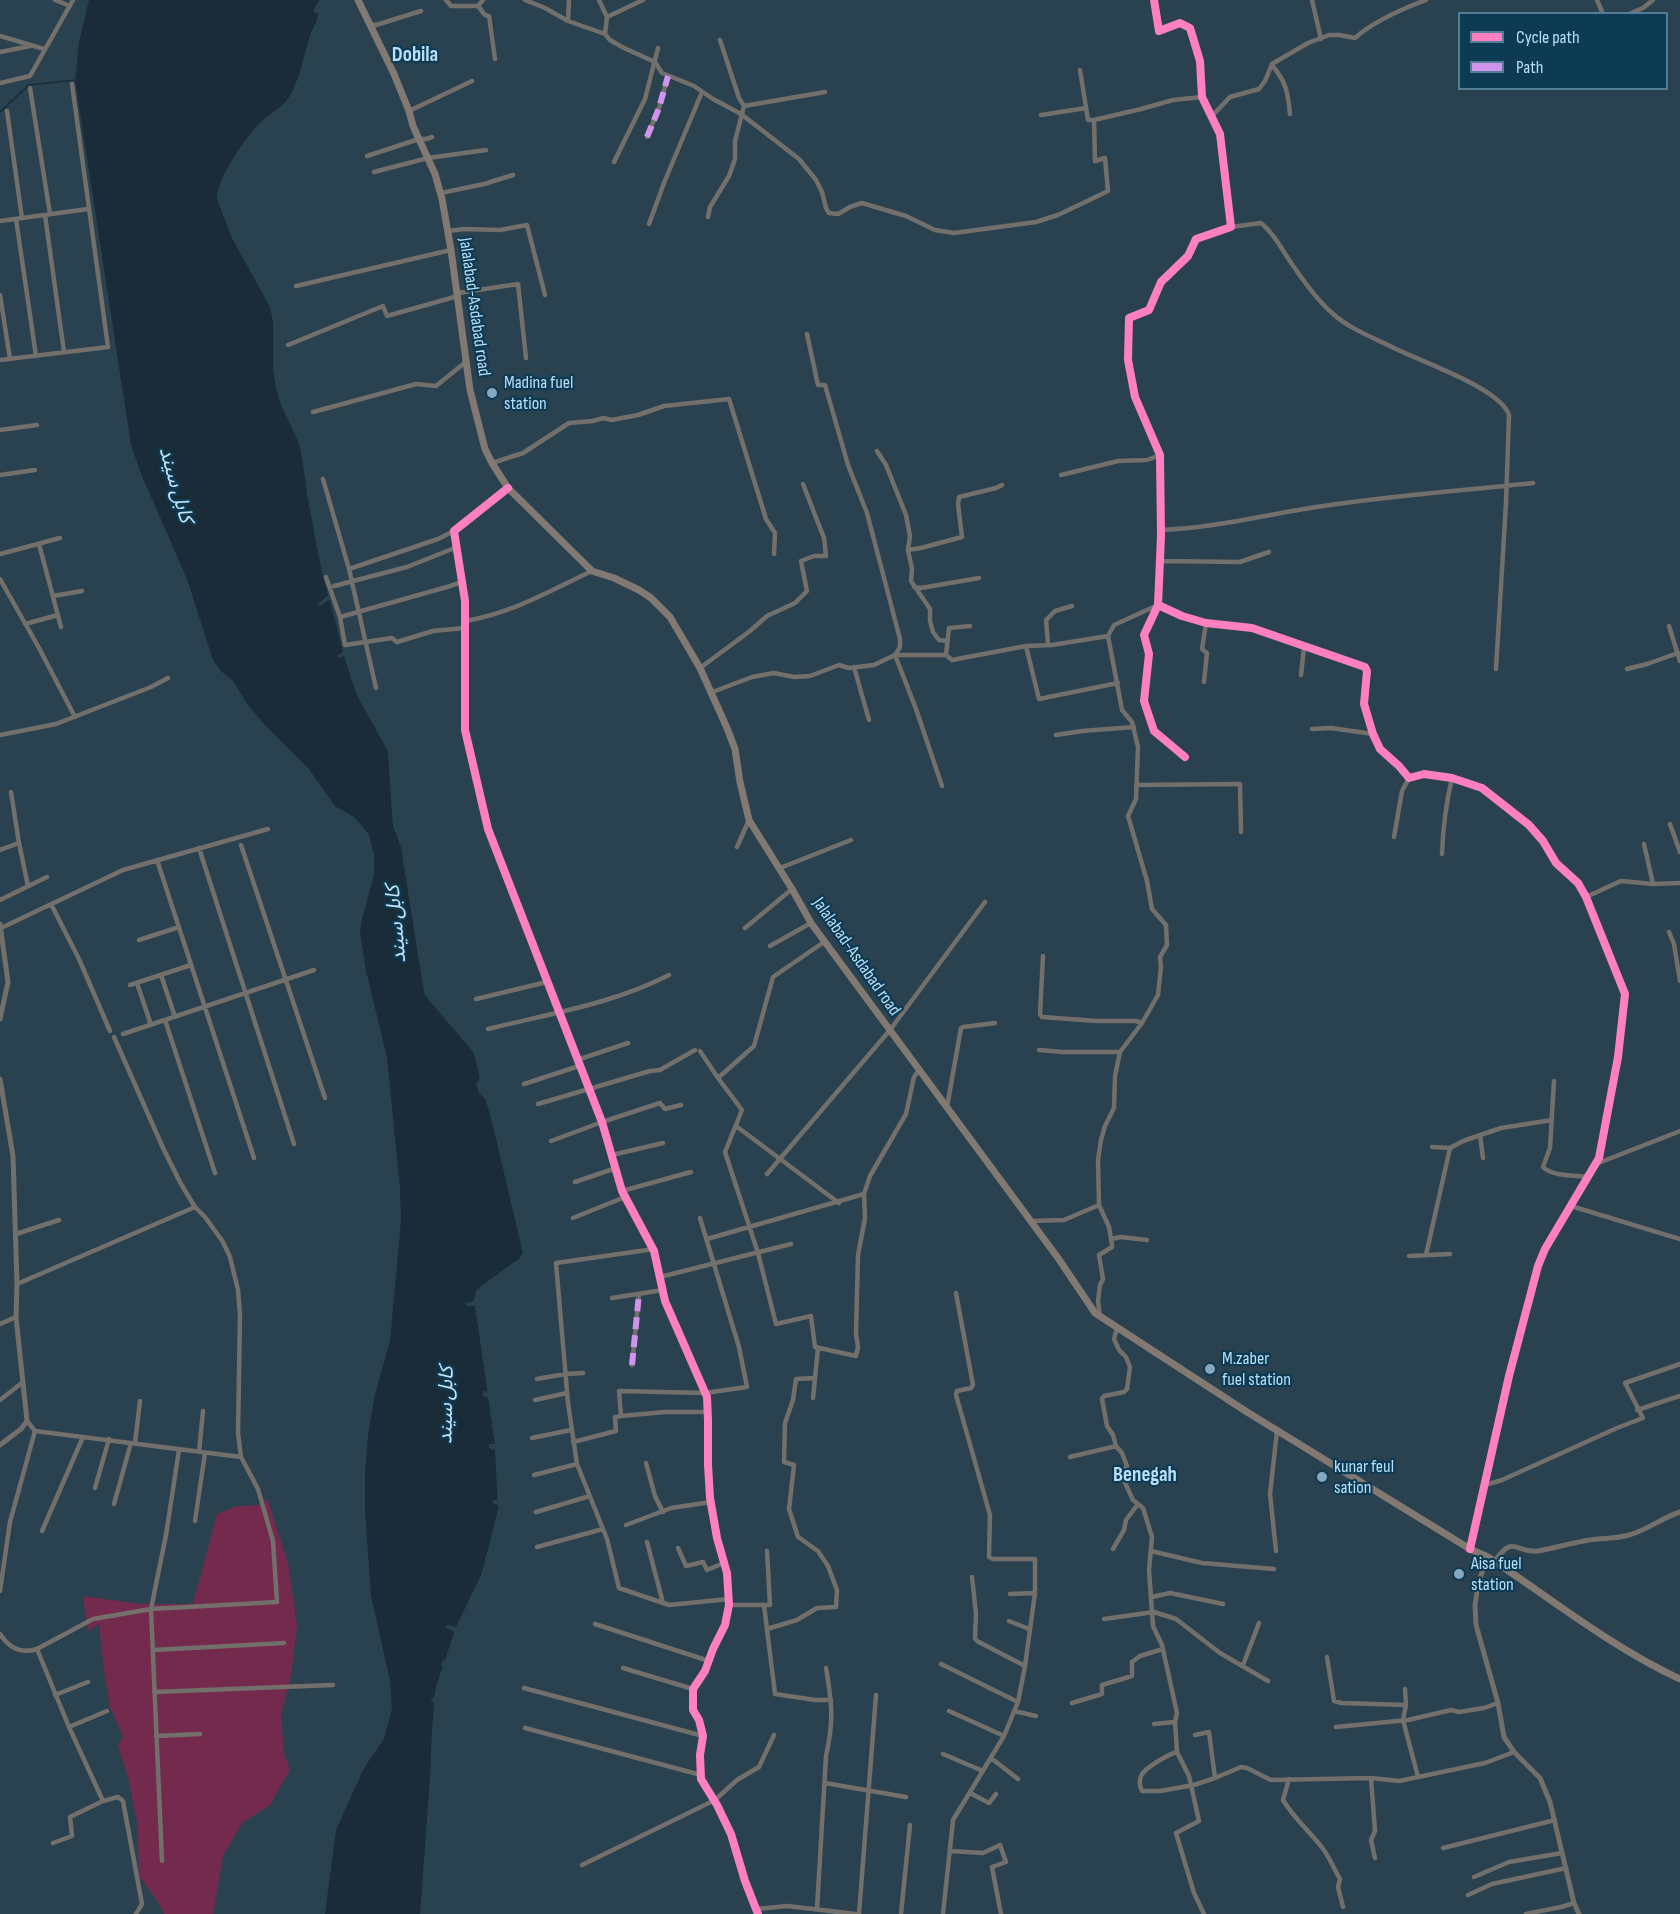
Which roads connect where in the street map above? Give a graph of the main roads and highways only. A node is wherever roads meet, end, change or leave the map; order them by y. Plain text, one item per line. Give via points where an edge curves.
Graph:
1 (358, 0) edge
2 (1680, 1679) edge

1 - 2 main road, Jalalabad-Asdabad road via 394,74 441,194 470,390 492,463 508,488 592,571 639,590 670,617 727,728 749,820 810,923 1095,1313 1277,1431 1492,1559 1612,1643

